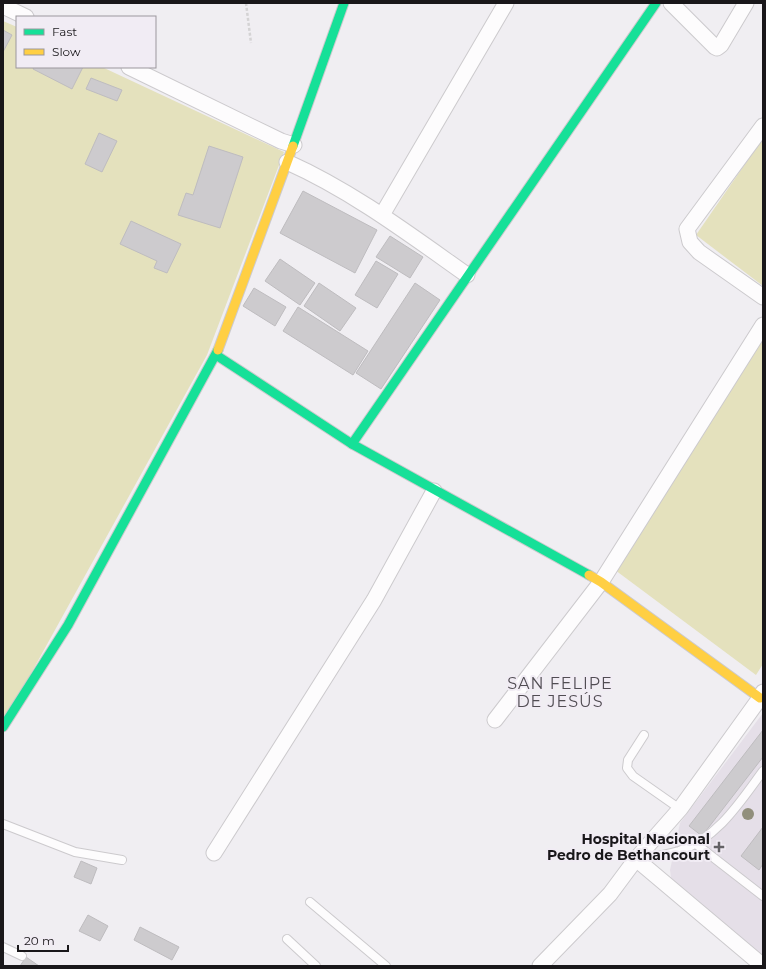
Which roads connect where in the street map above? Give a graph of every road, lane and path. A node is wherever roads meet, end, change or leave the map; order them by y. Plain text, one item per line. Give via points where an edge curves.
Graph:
1 (246, 3) edge
2 (344, 3) edge
3 (506, 3) edge
4 (656, 3) edge
5 (672, 3) edge
6 (746, 3) edge
7 (3, 6) edge
8 (24, 16) edge
9 (251, 43) dead end
10 (131, 68) edge
11 (763, 126) edge
12 (294, 145) junction
13 (287, 162) junction
14 (382, 215) junction
15 (467, 275) junction
16 (763, 297) edge
17 (763, 325) edge
18 (216, 355) junction
19 (352, 444) junction
20 (434, 491) junction
21 (601, 582) junction
22 (762, 695) edge
23 (495, 720) dead end
24 (3, 727) edge
25 (644, 735) dead end
26 (763, 771) edge
27 (680, 809) junction
28 (3, 824) edge
29 (696, 844) junction
30 (214, 853) dead end
31 (636, 859) junction
32 (122, 860) dead end
33 (763, 896) edge
34 (310, 902) dead end
35 (287, 939) dead end
36 (3, 947) edge
37 (22, 956) dead end
38 (316, 966) edge
39 (386, 966) edge
40 (540, 966) edge
41 (763, 966) edge

1 - 9 path
2 - 12 street
3 - 14 street
4 - 15 street
5 - 6 street via 717,48 721,46
7 - 8 street
10 - 12 street
11 - 16 street via 687,229 690,242 699,252
12 - 13 street
13 - 14 street via 314,174
13 - 18 street
14 - 15 street
15 - 19 street
17 - 21 street
18 - 19 street
18 - 24 street via 68,625
19 - 20 street
20 - 21 street
20 - 30 street via 374,600
21 - 22 street
21 - 23 street
22 - 27 street
25 - 27 lane via 628,760 628,768 633,776
26 - 29 lane via 720,827
27 - 31 street
28 - 32 lane via 75,852
29 - 31 lane via 679,851
29 - 33 lane
31 - 40 street via 610,894
31 - 41 street
34 - 39 lane
35 - 38 lane
36 - 37 lane

